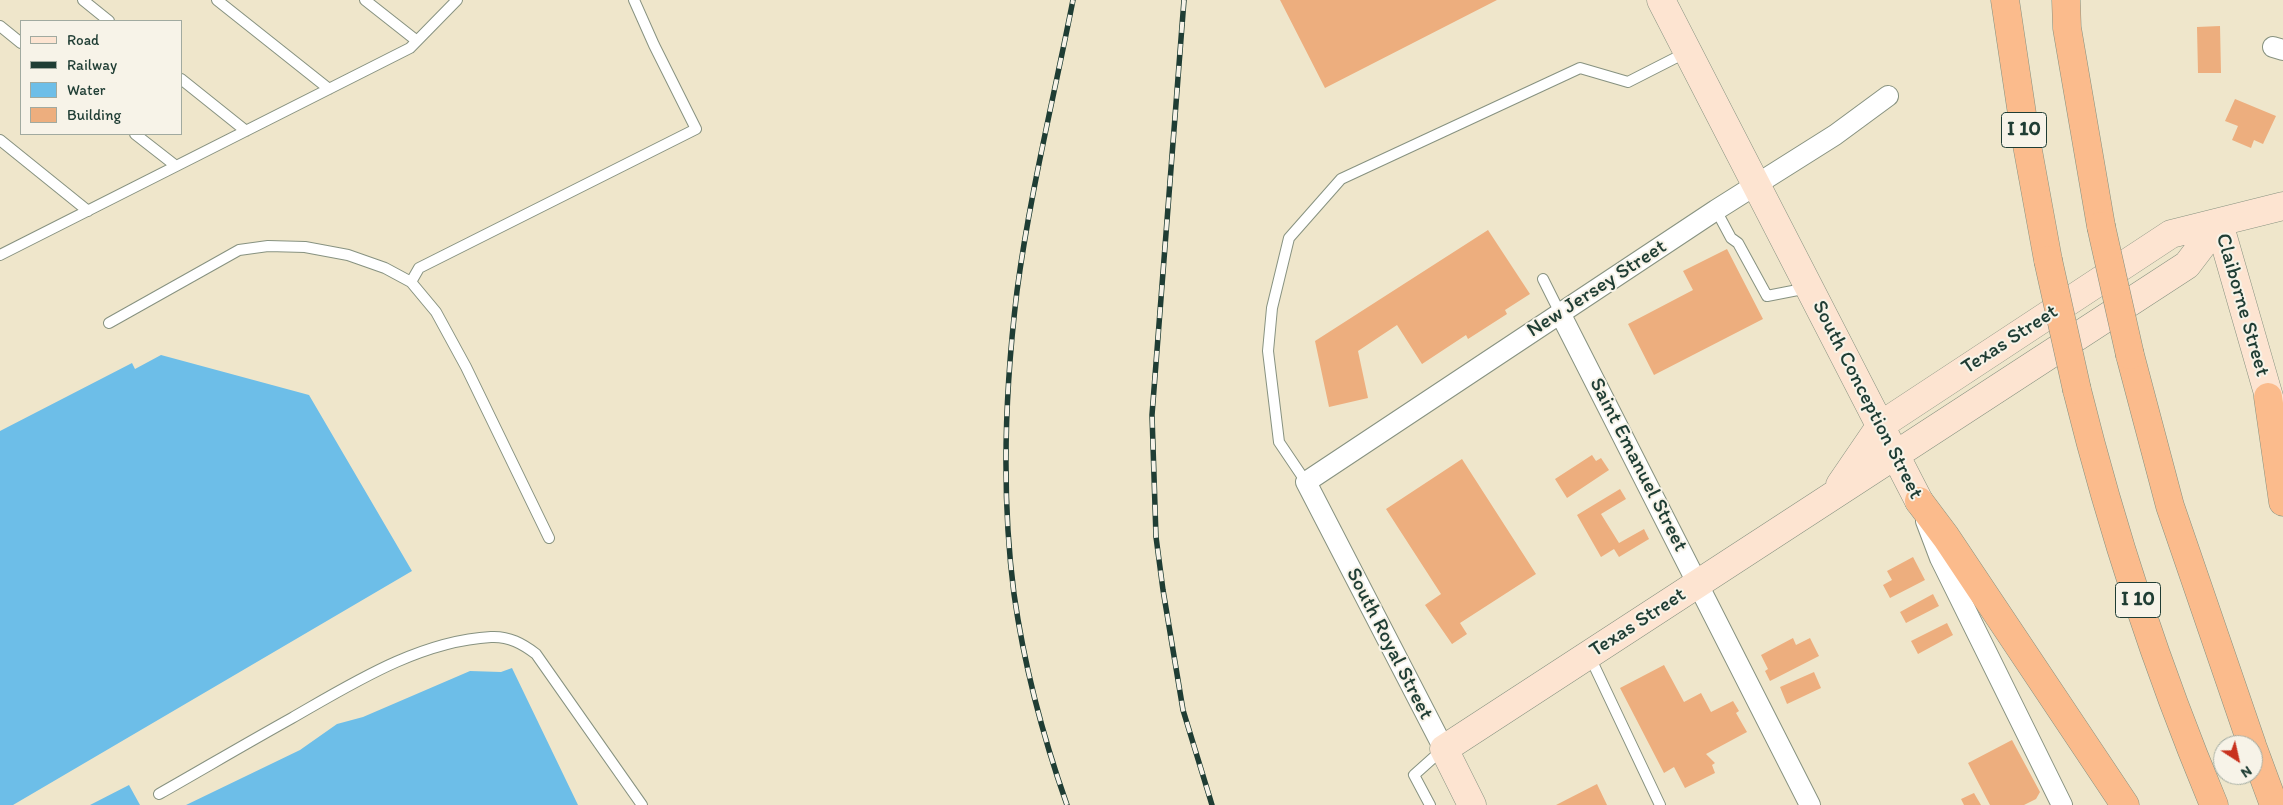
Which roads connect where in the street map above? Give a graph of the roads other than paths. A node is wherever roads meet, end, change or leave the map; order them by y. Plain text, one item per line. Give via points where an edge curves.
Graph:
1 (83, 0) edge
2 (217, 0) edge
3 (365, 0) edge
4 (457, 0) edge
5 (634, 0) edge
6 (1661, 0) edge
7 (2006, 0) edge
8 (2066, 0) edge
9 (108, 20) edge
10 (0, 26) edge
11 (417, 41) junction
12 (20, 42) edge
13 (1687, 52) junction
14 (182, 80) edge
15 (328, 89) junction
16 (1888, 96) dead end
17 (246, 131) junction
18 (136, 135) edge
19 (0, 140) edge
20 (176, 166) junction
21 (1756, 184) junction
22 (2283, 206) edge
23 (1716, 210) junction
24 (88, 211) junction
25 (2219, 223) junction
26 (0, 255) edge
27 (1542, 279) dead end
28 (411, 282) junction
29 (1810, 288) junction
30 (1560, 313) junction
31 (109, 322) dead end
32 (2268, 397) junction
33 (1881, 425) junction
34 (2283, 444) edge
35 (1896, 455) junction
36 (1306, 482) junction
37 (1832, 497) junction
38 (1919, 501) junction
39 (2283, 502) edge
40 (549, 538) dead end
41 (1698, 584) junction
42 (1589, 655) junction
43 (2248, 735) edge
44 (1444, 749) junction
45 (2263, 776) edge
46 (159, 794) dead end
47 (642, 805) edge
48 (1430, 805) edge
49 (1472, 805) edge
50 (1660, 805) edge
51 (1810, 805) edge
52 (2062, 805) edge
53 (2125, 805) edge
54 (2214, 805) edge
55 (2274, 805) edge

1 - 9 lane
2 - 15 lane
3 - 11 lane
4 - 11 lane
5 - 28 lane via 696,129 419,268
6 - 13 street, South Conception Street
7 - 54 highway, I 10, bridge via 2025,134 2048,260 2077,390 2122,553
8 - 43 highway, bridge via 2067,28 2101,226 2130,355 2170,506
10 - 12 lane
11 - 15 lane via 410,48
13 - 21 street, South Conception Street
13 - 36 lane via 1628,82 1580,68 1341,179 1290,238 1272,308 1268,351 1279,442
14 - 17 lane
15 - 17 lane
16 - 21 street, New Jersey Street via 1835,135
17 - 20 lane
18 - 20 lane
19 - 24 lane
20 - 24 lane
21 - 23 street, New Jersey Street
21 - 29 street, South Conception Street
22 - 25 street, Texas Street
23 - 29 lane via 1767,296
23 - 30 street, New Jersey Street
24 - 26 lane
25 - 32 street, Claiborne Street
25 - 33 street, Texas Street via 2170,234
25 - 35 street, Texas Street via 2187,265
27 - 30 lane
28 - 31 lane via 385,268 348,255 305,247 268,246 238,250
28 - 40 lane via 436,312 466,367
29 - 33 street, South Conception Street
30 - 36 street, New Jersey Street
30 - 41 street, Saint Emanuel Street
32 - 34 street, Claiborne Street
32 - 39 highway
33 - 35 street, South Conception Street
33 - 37 street, Texas Street
35 - 37 street, Texas Street
35 - 38 street, South Conception Street
36 - 44 street, South Royal Street
37 - 41 street, Texas Street
38 - 52 street, South Conception Street via 1940,558
38 - 53 highway
41 - 42 street, Texas Street
41 - 51 street, Saint Emanuel Street
42 - 44 street, Texas Street
42 - 50 lane
44 - 48 lane via 1414,775
44 - 49 street, South Royal Street
45 - 55 highway
46 - 47 lane via 402,660 449,644 493,637 520,642 536,654

